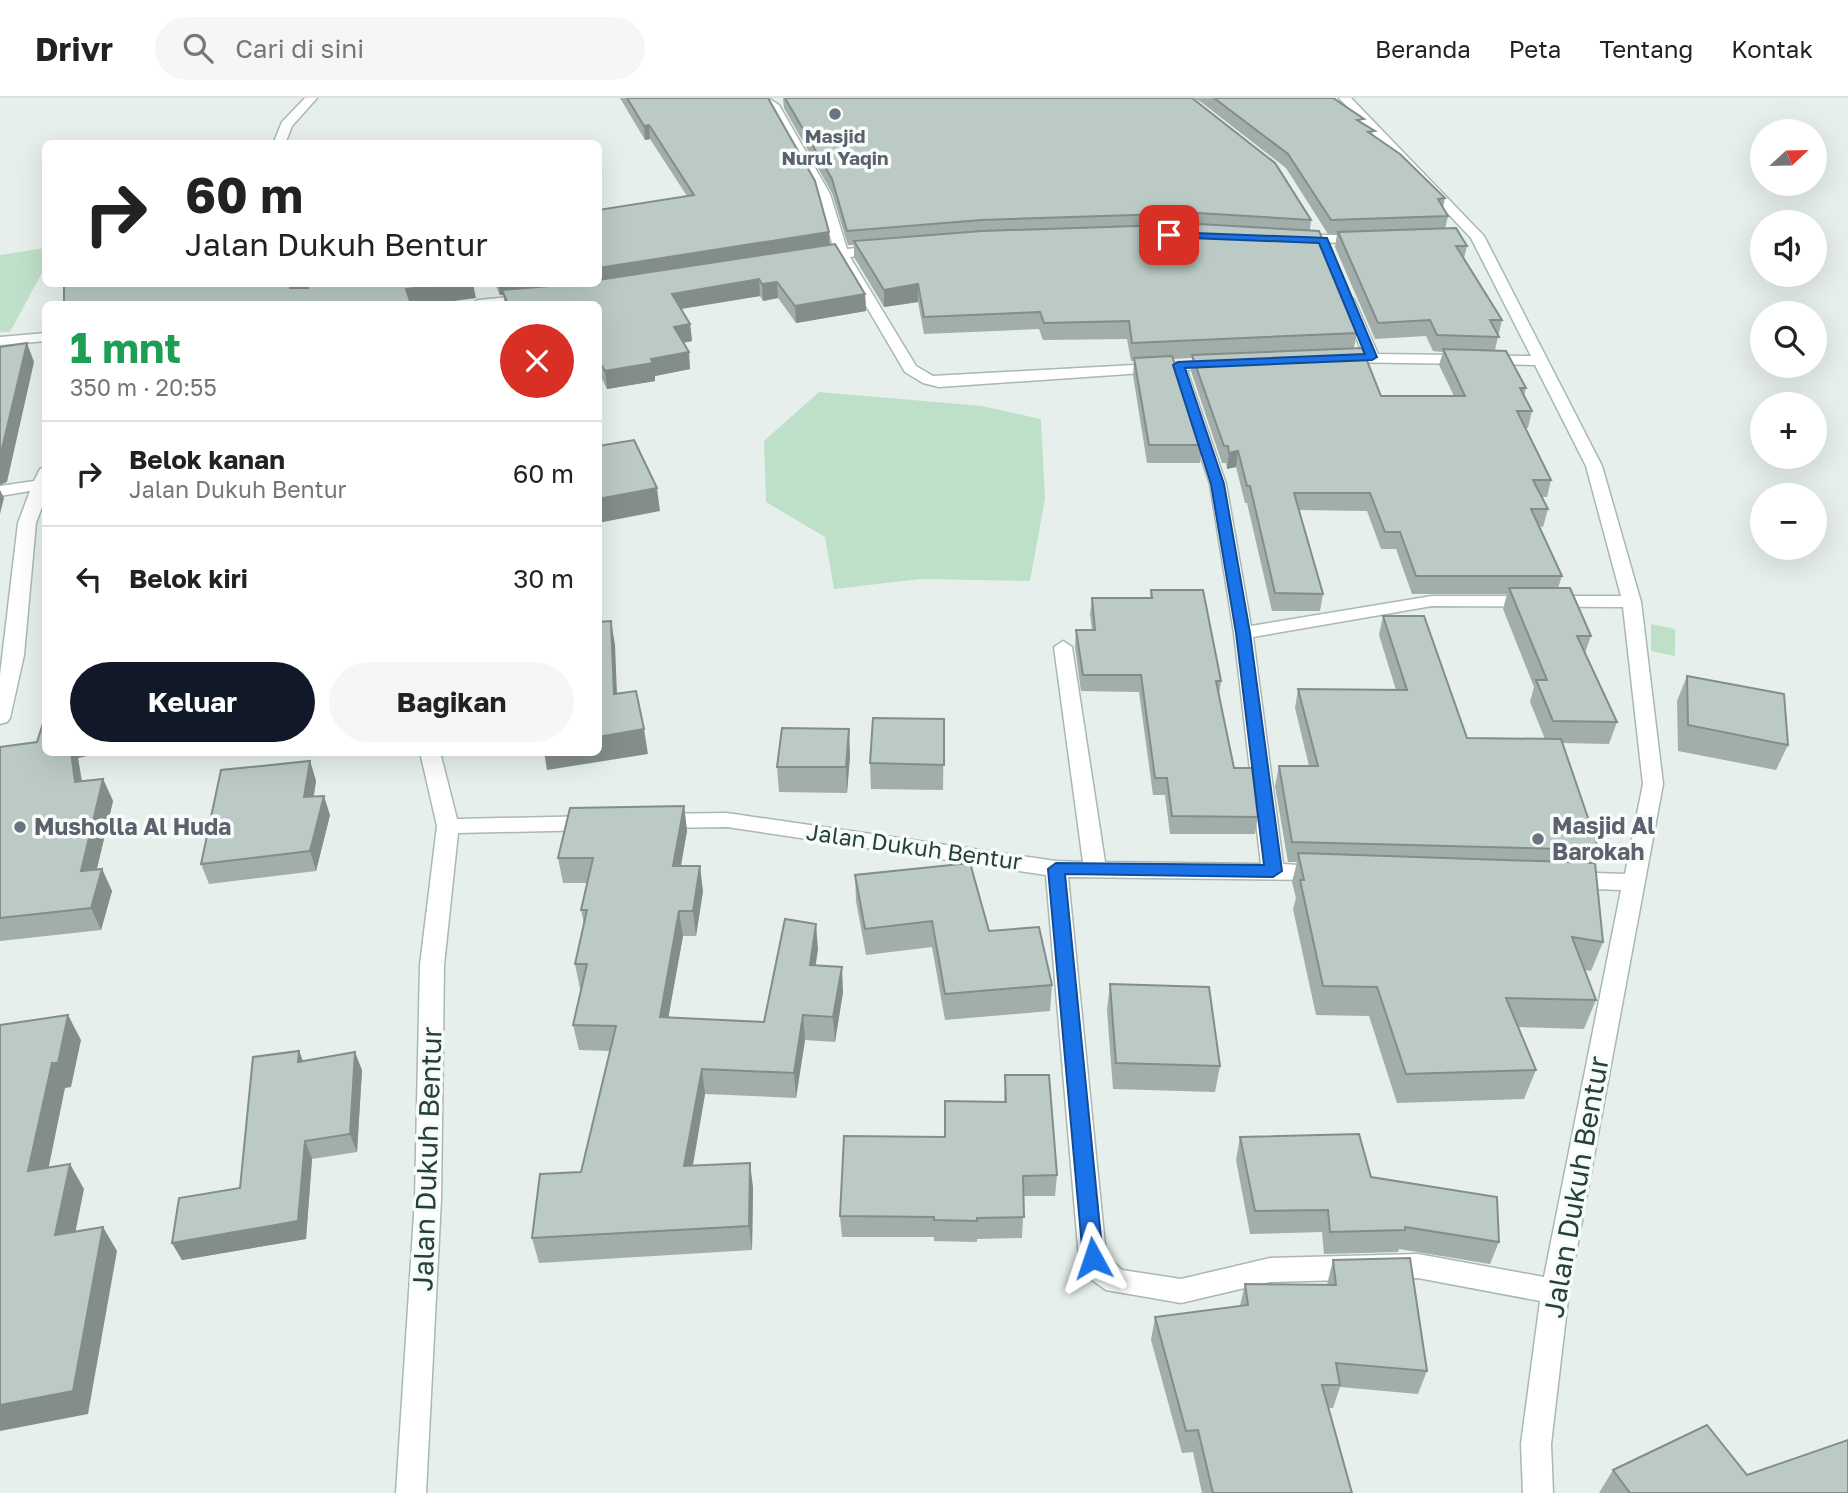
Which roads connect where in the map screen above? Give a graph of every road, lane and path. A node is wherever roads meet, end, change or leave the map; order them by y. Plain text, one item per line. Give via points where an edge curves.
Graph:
1 (312, 98) edge
2 (759, 98) edge
3 (1345, 98) edge
4 (279, 140) edge
5 (1285, 239) edge
6 (1379, 239) edge
7 (897, 248) edge
8 (841, 252) junction
9 (800, 258) edge
10 (1343, 287) edge
11 (541, 298) edge
12 (510, 301) edge
13 (42, 337) edge
14 (0, 341) edge
15 (1372, 357) junction
16 (1316, 358) edge
17 (1541, 361) junction
18 (1233, 362) edge
19 (1178, 365) junction
20 (42, 478) edge
21 (0, 491) edge
22 (1632, 602) junction
23 (1243, 633) junction
24 (1063, 647) dead end
25 (0, 718) edge
26 (431, 756) edge
27 (615, 822) edge
28 (643, 822) edge
29 (448, 826) junction
30 (1056, 869) junction
31 (1095, 869) junction
32 (1273, 871) junction
33 (1342, 873) edge
34 (1549, 880) edge
35 (1632, 882) junction
36 (1555, 1291) junction
37 (411, 1493) edge
38 (1538, 1493) edge

1 - 4 street via 286,124
2 - 8 street via 779,103 824,194
3 - 17 street, Jalan Dukuh Bentur via 1470,236
5 - 6 street
7 - 8 street
8 - 9 street
8 - 19 street via 910,369 928,380
10 - 15 street
11 - 12 street
13 - 14 street
15 - 16 street
15 - 17 street
17 - 22 street, Jalan Dukuh Bentur via 1594,466
18 - 19 street
19 - 23 street via 1218,484
20 - 21 street
20 - 25 street via 27,523 14,655
22 - 23 street via 1432,601
22 - 35 street, Jalan Dukuh Bentur via 1653,784
23 - 32 street
24 - 31 street
26 - 29 street, Jalan Dukuh Bentur
27 - 29 street
28 - 30 street, Jalan Dukuh Bentur via 727,820
29 - 37 street, Jalan Dukuh Bentur via 432,965 428,1199
30 - 31 street, Jalan Dukuh Bentur
30 - 36 street via 1093,1258 1102,1271 1116,1281 1181,1291 1270,1270 1418,1266
31 - 32 street, Jalan Dukuh Bentur
32 - 33 street, Jalan Dukuh Bentur
34 - 35 street
35 - 36 street, Jalan Dukuh Bentur
36 - 38 street, Jalan Dukuh Bentur via 1536,1444

